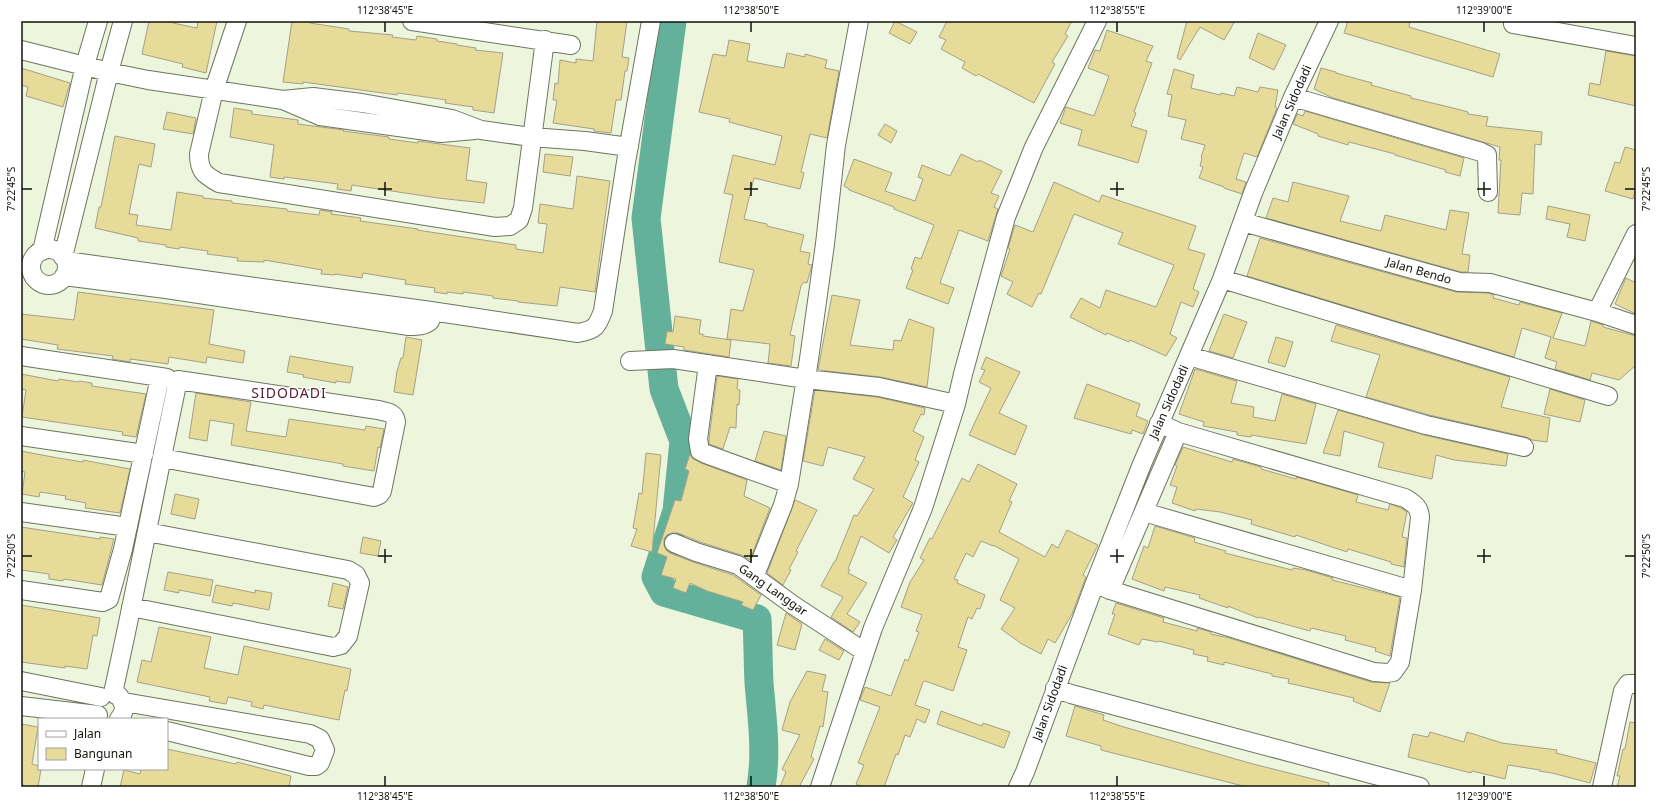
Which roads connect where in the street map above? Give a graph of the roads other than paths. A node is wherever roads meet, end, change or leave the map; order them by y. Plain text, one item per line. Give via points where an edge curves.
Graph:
1 (98, 21) edge
2 (123, 21) edge
3 (237, 21) edge
4 (412, 21) edge
5 (651, 21) edge
6 (859, 21) edge
7 (1097, 21) edge
8 (1329, 21) edge
9 (1514, 21) edge
10 (545, 40) junction
11 (571, 44) dead end
12 (1636, 46) edge
13 (21, 50) edge
14 (85, 65) junction
15 (109, 72) junction
16 (214, 90) junction
17 (1293, 97) junction
18 (531, 137) junction
19 (629, 147) junction
20 (1488, 192) dead end
21 (1243, 222) junction
22 (1636, 234) edge
23 (33, 252) edge
24 (64, 265) junction
25 (26, 270) edge
26 (1222, 279) junction
27 (1596, 312) junction
28 (1636, 325) edge
29 (21, 356) edge
30 (1189, 356) junction
31 (630, 361) dead end
32 (708, 364) junction
33 (806, 379) junction
34 (1608, 396) dead end
35 (956, 404) junction
36 (1159, 423) junction
37 (1178, 432) junction
38 (21, 436) edge
39 (1524, 447) dead end
40 (144, 454) junction
41 (162, 458) junction
42 (789, 484) junction
43 (21, 512) edge
44 (1144, 512) junction
45 (128, 527) junction
46 (147, 532) junction
47 (674, 543) dead end
48 (755, 576) junction
49 (1102, 586) junction
50 (21, 590) edge
51 (1412, 590) junction
52 (132, 607) junction
53 (864, 652) junction
54 (21, 681) edge
55 (1636, 684) edge
56 (1055, 688) junction
57 (21, 706) edge
58 (116, 708) edge
59 (100, 717) edge
60 (168, 731) edge
61 (96, 770) edge
62 (91, 787) edge
63 (820, 787) edge
64 (1018, 787) edge
65 (1420, 787) edge
66 (1602, 787) edge

1 - 14 street
2 - 15 street
3 - 16 street
4 - 10 street
5 - 19 street
6 - 33 street via 836,145
7 - 35 street via 1034,147 1006,217
8 - 17 street, Jalan Sidodadi
9 - 12 street via 1513,24
10 - 11 street
10 - 18 street
13 - 14 street
14 - 15 street
14 - 23 street
15 - 16 street
15 - 24 street
16 - 18 street via 283,100 320,116 441,133 481,130
16 - 18 street via 199,164 206,176 219,183 495,227 510,226 519,220
17 - 20 street via 1481,152 1487,155
17 - 21 street, Jalan Sidodadi
18 - 19 street
19 - 24 street via 603,311 597,325 590,331 578,333 431,311
21 - 26 street, Jalan Sidodadi
21 - 27 street, Jalan Bendo via 1459,282 1490,283
22 - 27 street
23 - 24 street via 52,250
23 - 25 street via 33,259
24 - 25 street via 60,281 49,285 38,282
26 - 30 street, Jalan Sidodadi
26 - 34 street
27 - 28 street, Jalan Bendo
29 - 40 street via 164,377
30 - 36 street, Jalan Sidodadi
30 - 39 street via 1426,425
31 - 32 street via 673,359
32 - 33 street
32 - 42 street via 698,439 700,451
33 - 35 street via 879,387
33 - 42 street
35 - 53 street via 922,508
36 - 37 street
36 - 49 street, Jalan Sidodadi
37 - 44 street
37 - 51 street via 1405,498 1414,504 1419,510 1420,517
38 - 40 street
40 - 45 street
41 - 41 street via 374,497 382,491 396,419 392,414 378,410 178,380
41 - 46 street
42 - 48 street
43 - 45 street
44 - 49 street
44 - 51 street
45 - 50 street via 108,601
46 - 52 street
46 - 52 street via 348,570 356,575 360,583 348,636 341,645 333,646
47 - 48 street, Gang Langgar via 738,565
48 - 53 street, Gang Langgar via 793,605
49 - 51 street via 1374,672 1387,673 1393,672 1400,662
49 - 56 street, Jalan Sidodadi
52 - 58 street
53 - 63 street
54 - 58 street
55 - 66 street via 1628,684 1623,691
56 - 64 street, Jalan Sidodadi
56 - 65 street
57 - 59 street
58 - 59 street via 97,702 96,709
58 - 60 street via 310,734 320,739 324,750 320,763 309,766
61 - 62 street

